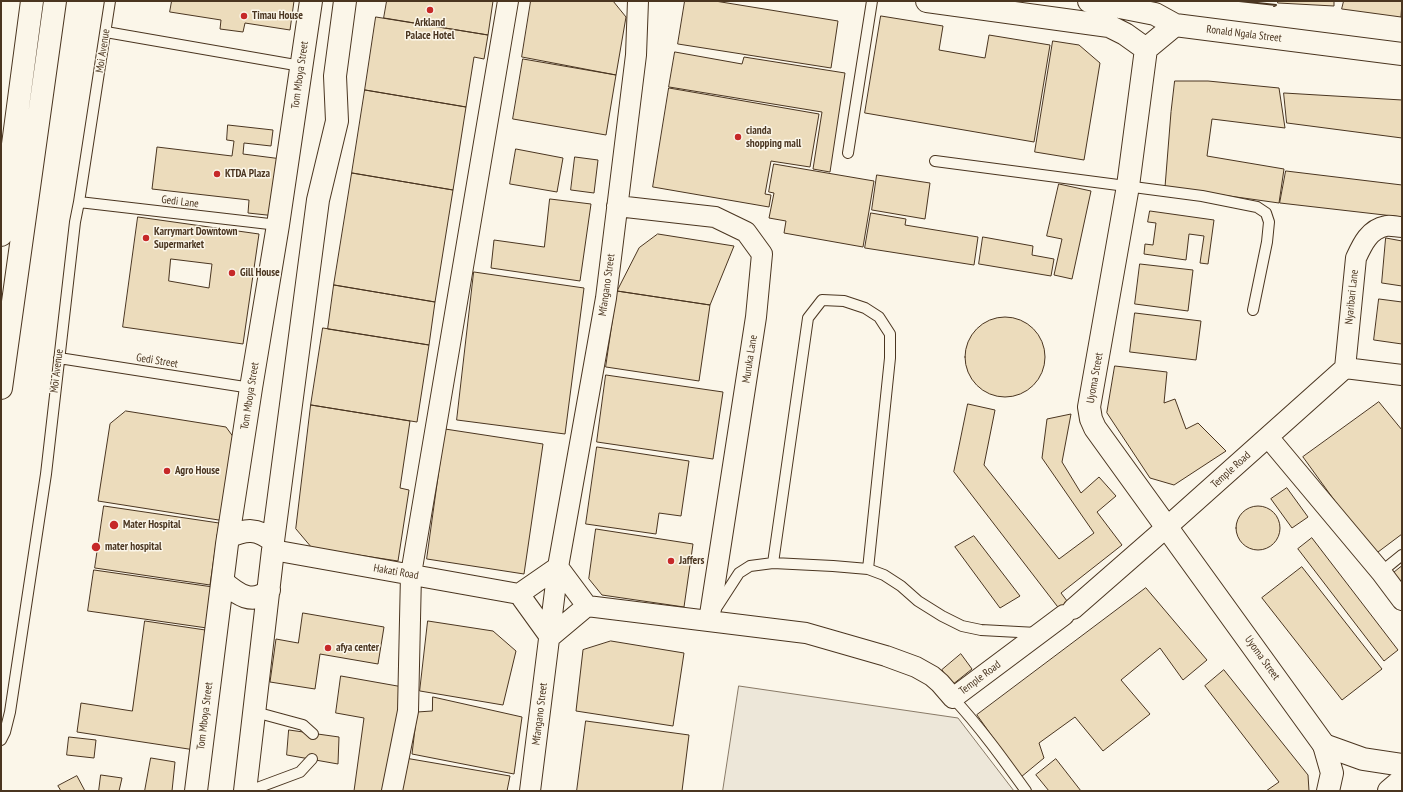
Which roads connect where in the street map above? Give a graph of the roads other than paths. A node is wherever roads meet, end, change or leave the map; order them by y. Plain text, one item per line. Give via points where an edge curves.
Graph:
1 (32, 1) edge
2 (55, 1) edge
3 (110, 1) edge
4 (310, 1) edge
5 (345, 1) edge
6 (508, 1) edge
7 (638, 1) edge
8 (872, 1) edge
9 (927, 1) edge
10 (1089, 1) edge
11 (1175, 25) junction
12 (106, 32) junction
13 (1146, 49) junction
14 (1402, 54) edge
15 (301, 66) junction
16 (848, 153) dead end
17 (935, 161) dead end
18 (1128, 186) junction
19 (79, 202) junction
20 (617, 206) junction
21 (278, 225) junction
22 (1402, 227) edge
23 (1, 235) edge
24 (1253, 310) dead end
25 (5, 337) edge
26 (59, 358) junction
27 (1345, 368) junction
28 (1402, 376) edge
29 (1, 388) edge
30 (250, 388) junction
31 (1268, 437) junction
32 (1168, 526) junction
33 (228, 537) junction
34 (273, 546) junction
35 (1402, 555) edge
36 (773, 563) junction
37 (558, 567) junction
38 (868, 569) junction
39 (1381, 572) junction
40 (411, 574) junction
41 (223, 582) junction
42 (269, 590) junction
43 (519, 594) junction
44 (1402, 600) edge
45 (587, 606) junction
46 (709, 621) junction
47 (1041, 633) junction
48 (550, 637) junction
49 (953, 698) junction
50 (255, 712) junction
51 (313, 734) dead end
52 (1, 740) edge
53 (1324, 745) junction
54 (312, 759) dead end
55 (1402, 765) edge
56 (1402, 780) edge
57 (196, 791) edge
58 (245, 791) edge
59 (250, 791) edge
60 (392, 791) edge
61 (530, 791) edge
62 (1026, 791) edge
63 (1328, 791) edge
64 (1389, 791) edge

1 - 23 main road
2 - 25 main road
3 - 12 lane, Moi Avenue
4 - 15 main road, Tom Mboya Street
5 - 34 main road via 335,76 337,121 318,200
6 - 40 street
7 - 20 street, Mfangano Street via 636,54
8 - 16 lane
9 - 13 main road via 1109,26
10 - 11 main road, Ronald Ngala Street via 1155,14
11 - 13 main road
11 - 14 main road, Ronald Ngala Street
12 - 15 lane
12 - 19 lane, Moi Avenue
13 - 18 main road, Uyoma Street
15 - 21 main road, Tom Mboya Street
17 - 18 lane
18 - 24 lane via 1235,202 1257,207 1266,213 1269,222 1268,236
18 - 32 main road, Uyoma Street via 1089,408 1095,428
19 - 21 lane, Gedi Lane
19 - 26 lane, Moi Avenue
20 - 37 street, Mfangano Street via 606,298
20 - 46 street, Muruka Lane via 715,217 746,232 762,254 756,317
21 - 30 main road, Tom Mboya Street
22 - 27 street, Nyaribari Lane via 1385,226 1373,231 1363,242 1356,258
25 - 29 main road
26 - 30 lane, Gedi Street
26 - 52 lane, Moi Avenue via 46,474 10,712
27 - 28 street
27 - 31 street, Temple Road
30 - 33 main road, Tom Mboya Street
31 - 32 street, Temple Road
31 - 39 street
32 - 47 street, Temple Road
32 - 53 main road, Uyoma Street
33 - 34 main road via 239,532 255,531 263,534
33 - 41 main road, Tom Mboya Street
34 - 40 street, Hakati Road
34 - 42 main road
35 - 39 lane
36 - 38 lane
36 - 38 lane via 808,318 822,300 844,301 865,308 879,317 890,334 890,358
36 - 46 lane via 750,566 739,573
37 - 43 street
37 - 45 street
37 - 48 street, Mfangano Street
38 - 47 lane via 884,575 918,601 962,626 981,630
39 - 44 street
40 - 43 street, Hakati Road
40 - 60 street via 408,711
41 - 42 main road via 250,598 259,597
41 - 57 main road, Tom Mboya Street
42 - 50 main road
43 - 48 street
45 - 46 street
45 - 48 street
46 - 49 street via 806,633 886,656 932,676
47 - 49 street, Temple Road
48 - 61 street, Mfangano Street
49 - 62 lane via 995,748
50 - 51 lane via 303,725
50 - 58 main road
53 - 55 main road via 1363,759
53 - 63 main road, Uyoma Street via 1332,773
54 - 59 lane via 300,772
56 - 64 main road

